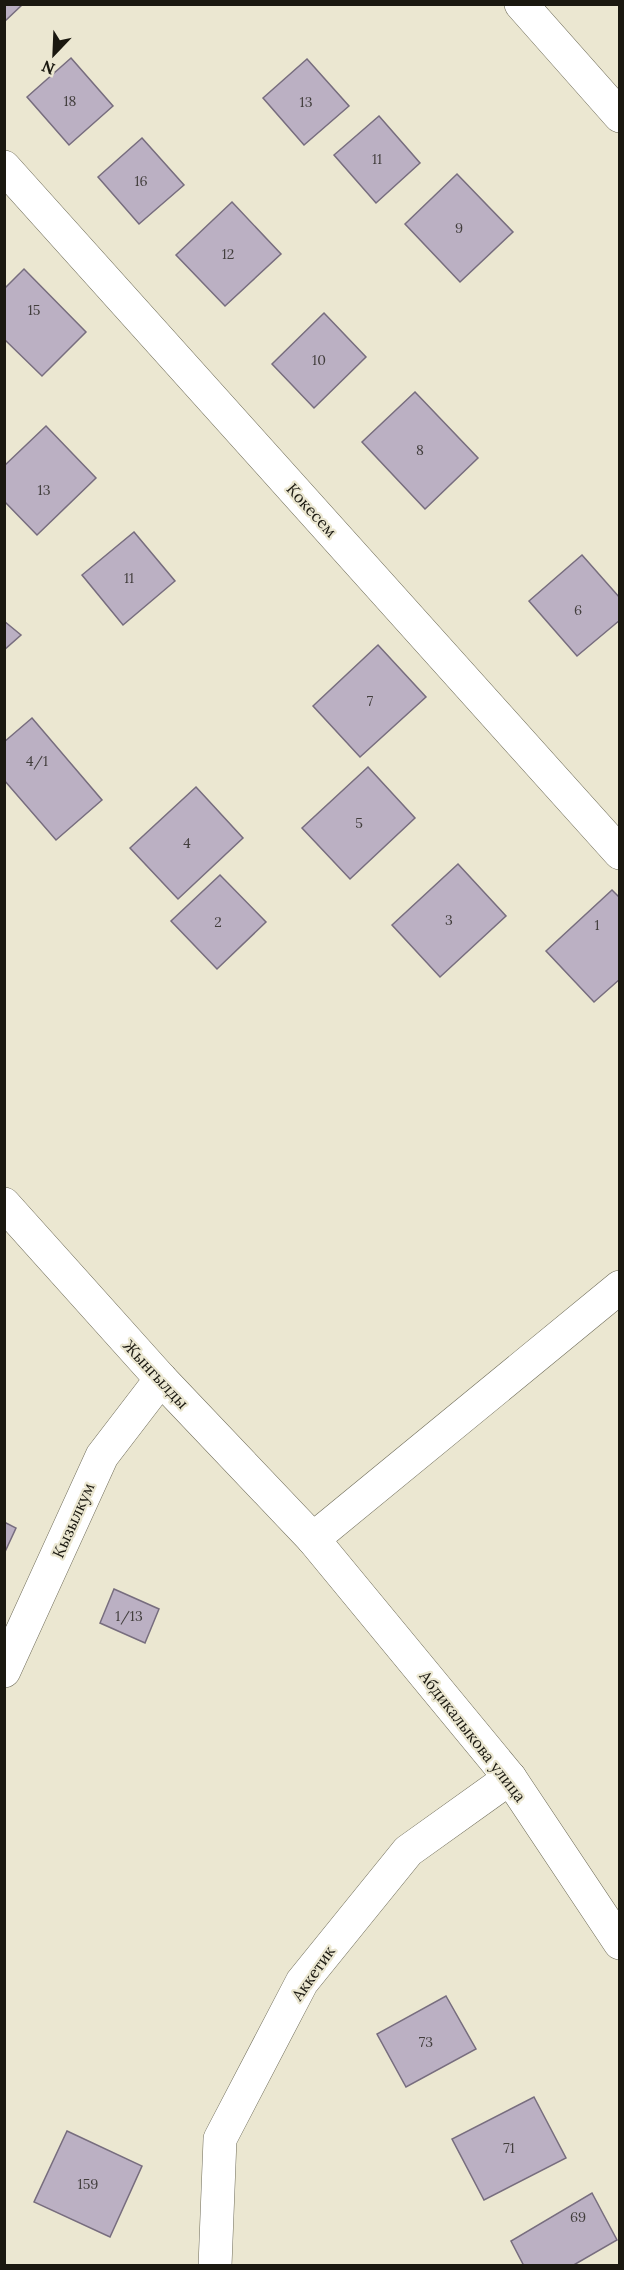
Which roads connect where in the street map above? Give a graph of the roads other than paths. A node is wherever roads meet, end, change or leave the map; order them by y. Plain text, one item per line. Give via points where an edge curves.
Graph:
1 (521, 4) edge
2 (620, 116) edge
3 (4, 167) edge
4 (620, 853) edge
5 (4, 1204) edge
6 (620, 1287) edge
7 (161, 1379) junction
8 (313, 1539) junction
9 (4, 1671) edge
10 (510, 1778) junction
11 (620, 1943) edge
12 (215, 2265) edge

1 - 2 street
3 - 4 street, Кокесем
5 - 7 street, Жынгылды
6 - 8 street
7 - 8 street, Жынгылды
7 - 9 street, Кызылкум via 102,1456
8 - 10 street, Абдикалыкова улица
10 - 11 street, Абдикалыкова улица
10 - 12 street, Аккетик via 408,1851 302,1982 220,2139

